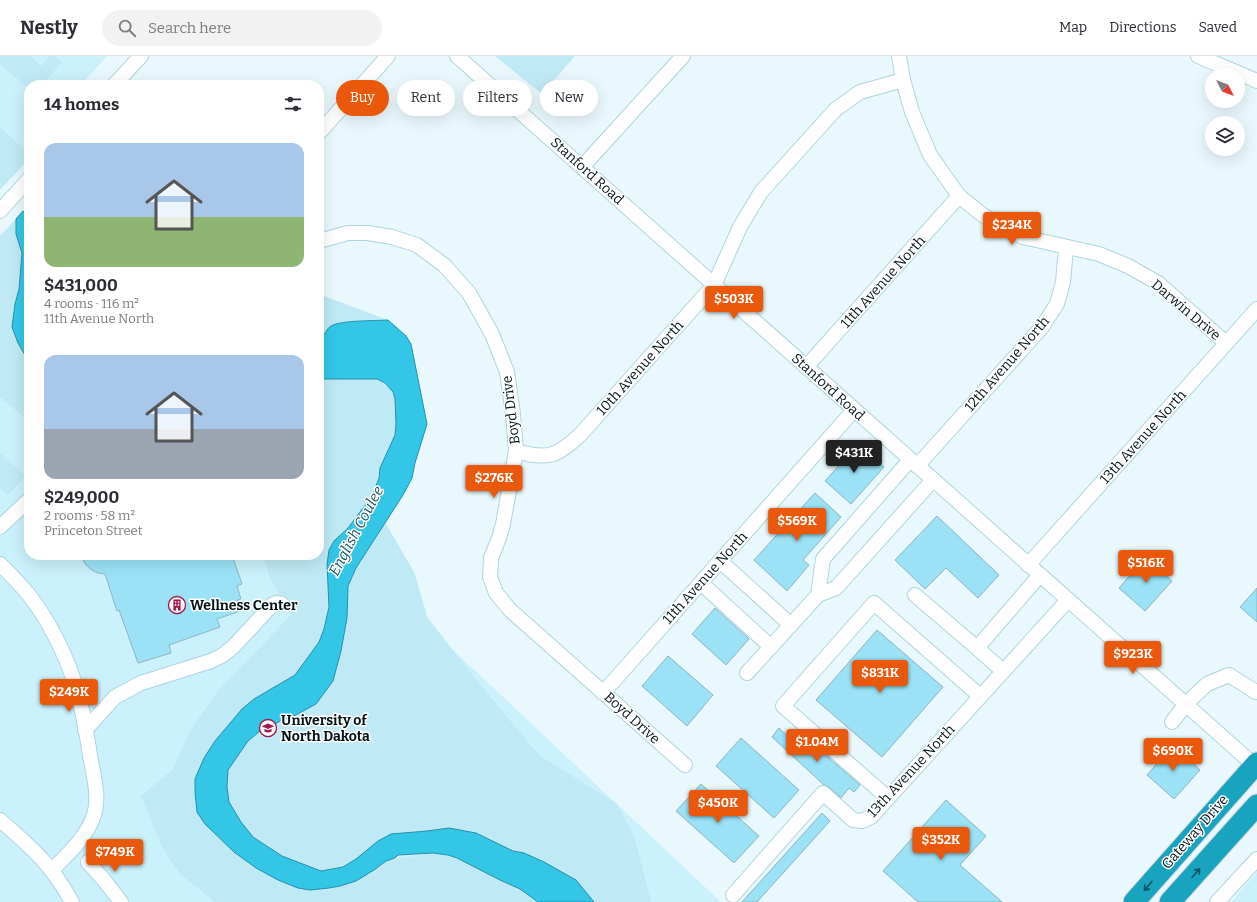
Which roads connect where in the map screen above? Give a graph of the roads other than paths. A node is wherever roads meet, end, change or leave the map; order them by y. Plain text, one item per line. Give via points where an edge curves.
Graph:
1 (141, 56) edge
2 (388, 56) edge
3 (457, 56) edge
4 (683, 56) edge
5 (899, 56) edge
6 (1198, 56) edge
7 (119, 80) edge
8 (903, 80) junction
9 (1257, 81) edge
10 (324, 127) edge
11 (582, 167) junction
12 (24, 185) edge
13 (960, 196) junction
14 (0, 211) edge
15 (324, 240) edge
16 (1066, 248) junction
17 (714, 284) junction
18 (1257, 309) edge
19 (1226, 344) junction
20 (806, 367) junction
21 (854, 410) junction
22 (516, 451) junction
23 (914, 463) junction
24 (933, 480) junction
25 (24, 505) edge
26 (0, 527) edge
27 (720, 561) junction
28 (0, 564) edge
29 (1028, 565) junction
30 (1040, 575) junction
31 (701, 583) junction
32 (818, 595) junction
33 (915, 595) dead end
34 (1068, 600) junction
35 (282, 604) dead end
36 (791, 625) junction
37 (771, 647) junction
38 (977, 648) junction
39 (1003, 671) junction
40 (747, 673) dead end
41 (603, 692) junction
42 (1257, 692) edge
43 (980, 696) junction
44 (1186, 704) junction
45 (1172, 722) dead end
46 (85, 730) junction
47 (685, 765) dead end
48 (1256, 765) edge
49 (888, 798) junction
50 (1257, 805) edge
51 (0, 820) edge
52 (1257, 859) edge
53 (88, 862) dead end
54 (52, 870) junction
55 (733, 895) dead end
56 (1222, 900) edge
57 (72, 902) edge
58 (120, 902) edge
59 (1134, 902) edge
60 (1170, 902) edge

1 - 7 street
2 - 10 street
3 - 11 street, Stanford Road
4 - 11 street
5 - 8 street, Darwin Drive
6 - 9 street
8 - 13 street, Darwin Drive via 912,112 930,156
8 - 17 street, 10th Avenue North via 860,92 836,109 761,192 740,227
11 - 17 street, Stanford Road
12 - 14 street
13 - 16 street, Darwin Drive via 984,216 1023,237
13 - 20 street, 11th Avenue North
15 - 22 street, Boyd Drive via 348,233 392,237 417,245 444,265 469,294 492,334 507,372
16 - 19 street, Darwin Drive via 1099,254 1128,266 1158,283
16 - 23 street, 12th Avenue North via 1063,282 1057,304 1042,327
17 - 20 street, Stanford Road
17 - 22 street, 10th Avenue North via 567,447 550,455 533,456
18 - 19 street, 13th Avenue North
19 - 29 street, 13th Avenue North
20 - 21 street, Stanford Road
21 - 23 street, Stanford Road
21 - 27 street, 11th Avenue North
22 - 41 street, Boyd Drive via 503,524 491,558 490,577 496,593 510,610
23 - 24 street, Stanford Road
23 - 32 street, 12th Avenue North via 823,558
24 - 29 street, Stanford Road
24 - 32 street via 836,588
25 - 26 street
27 - 31 street, 11th Avenue North
27 - 36 street
28 - 46 street via 28,595 56,640 74,682
29 - 30 street, Stanford Road
30 - 34 street, Stanford Road
30 - 38 street
31 - 37 street
31 - 41 street, 11th Avenue North
32 - 36 street
33 - 38 street
34 - 39 street, 13th Avenue North
34 - 44 street, Stanford Road
35 - 46 street via 272,605 223,655 141,683 115,697
36 - 37 street
37 - 40 street
38 - 39 street
39 - 43 street, 13th Avenue North
41 - 47 street, Boyd Drive
42 - 44 street via 1229,675 1207,684
43 - 49 street, 13th Avenue North
43 - 49 street via 874,603 783,706
44 - 45 street
44 - 48 street, Stanford Road
46 - 54 street via 96,787 94,816 87,831
48 -> 59 highway, Gateway Drive
49 - 55 street, 13th Avenue North via 871,817 862,821 853,820 824,793
60 -> 50 highway, Gateway Drive
51 - 54 street via 30,846
52 - 56 street
53 - 58 street
54 - 57 street

